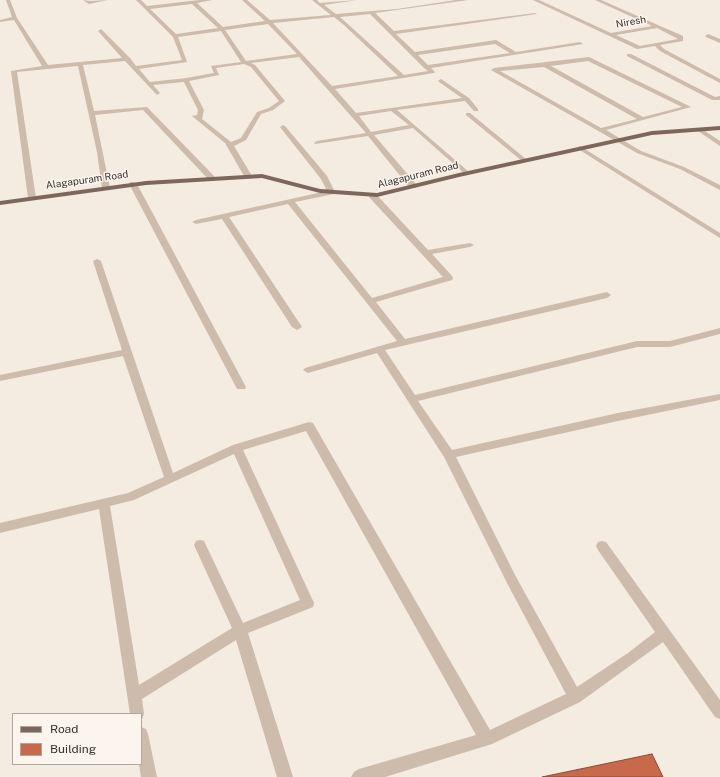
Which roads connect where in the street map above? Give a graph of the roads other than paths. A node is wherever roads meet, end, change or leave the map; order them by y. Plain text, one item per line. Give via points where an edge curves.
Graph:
1 (8, 0) edge
2 (85, 0) edge
3 (106, 0) edge
4 (138, 0) edge
5 (210, 0) edge
6 (244, 0) edge
7 (314, 0) edge
8 (355, 0) edge
9 (466, 0) edge
10 (535, 0) edge
11 (597, 0) edge
12 (193, 2) junction
13 (320, 4) junction
14 (146, 8) junction
15 (371, 12) junction
16 (535, 14) dead end
17 (334, 15) junction
18 (16, 18) junction
19 (0, 21) edge
20 (269, 22) junction
21 (656, 26) junction
22 (222, 29) junction
23 (101, 31) dead end
24 (393, 33) junction
25 (609, 35) junction
26 (176, 36) junction
27 (708, 36) dead end
28 (720, 41) edge
29 (580, 44) dead end
30 (657, 45) junction
31 (414, 54) junction
32 (515, 54) junction
33 (301, 55) junction
34 (629, 55) dead end
35 (128, 59) junction
36 (245, 63) junction
37 (80, 64) junction
38 (545, 65) junction
39 (46, 67) junction
40 (426, 67) junction
41 (136, 68) junction
42 (403, 77) junction
43 (186, 80) junction
44 (441, 81) dead end
45 (720, 81) edge
46 (149, 84) junction
47 (331, 88) junction
48 (157, 93) dead end
49 (720, 98) edge
50 (467, 100) junction
51 (392, 109) junction
52 (476, 110) dead end
53 (91, 113) junction
54 (468, 114) dead end
55 (355, 115) junction
56 (642, 119) junction
57 (414, 126) junction
58 (283, 127) dead end
59 (720, 128) edge
60 (600, 130) junction
61 (700, 130) junction
62 (370, 134) junction
63 (618, 140) junction
64 (317, 143) dead end
65 (720, 144) edge
66 (230, 145) junction
67 (580, 148) junction
68 (524, 160) junction
69 (467, 173) junction
70 (248, 176) junction
71 (212, 178) junction
72 (133, 184) junction
73 (413, 186) junction
74 (106, 188) junction
75 (720, 188) edge
76 (331, 192) junction
77 (372, 195) junction
78 (32, 198) junction
79 (290, 201) junction
80 (0, 202) edge
81 (224, 216) junction
82 (196, 222) dead end
83 (720, 236) edge
84 (470, 245) dead end
85 (426, 253) junction
86 (97, 261) dead end
87 (607, 295) dead end
88 (370, 301) junction
89 (297, 327) dead end
90 (720, 331) edge
91 (403, 342) junction
92 (379, 349) junction
93 (127, 352) junction
94 (308, 370) dead end
95 (0, 378) edge
96 (241, 388) dead end
97 (720, 398) edge
98 (412, 399) junction
99 (237, 448) junction
100 (449, 455) junction
101 (170, 479) junction
102 (104, 503) junction
103 (0, 528) edge
104 (200, 545) dead end
105 (602, 546) dead end
106 (240, 630) junction
107 (664, 633) junction
108 (134, 696) junction
109 (575, 697) junction
110 (720, 712) edge
111 (138, 713) edge
112 (142, 739) edge
113 (487, 739) junction
114 (149, 777) edge
115 (285, 777) edge
116 (359, 777) edge

1 - 18 street
2 - 3 street via 89,3
4 - 14 street
5 - 12 street
6 - 20 street
7 - 13 street
8 - 13 street
9 - 15 street
10 - 25 street
11 - 21 street
12 - 14 street
12 - 22 street
13 - 17 street
14 - 26 street
15 - 17 street
15 - 24 street
16 - 24 street
17 - 20 street
17 - 42 street
18 - 19 street
18 - 39 street
20 - 22 street
20 - 33 street
21 - 25 street, Niresh
21 - 30 street via 680,37 681,40
22 - 26 street
22 - 36 street
23 - 35 street
24 - 31 street
25 - 30 street via 639,48
26 - 41 street via 185,61
27 - 28 street
29 - 32 street
30 - 45 street
31 - 32 street via 496,42
31 - 40 street
32 - 40 street
33 - 36 street
33 - 47 street
34 - 49 street via 714,99
35 - 37 street
35 - 41 street
36 - 43 street via 213,67 217,74
36 - 66 street via 253,66 282,101 259,114 244,139
37 - 39 street
37 - 53 street
38 - 56 street
38 - 56 street via 589,59 688,108
38 - 60 street via 494,70
39 - 78 street via 14,71
40 - 42 street via 432,72
41 - 46 street
42 - 47 street
43 - 46 street
43 - 66 street via 201,110 197,118
44 - 50 street
46 - 48 street
47 - 55 street
50 - 51 street
50 - 52 street
51 - 55 street
51 - 57 street
53 - 71 street via 145,108
53 - 74 street
54 - 68 street
55 - 62 street
56 - 60 street
57 - 62 street
57 - 69 street
58 - 76 street via 324,178
59 - 61 main road, Alagapuram Road
60 - 63 street
61 - 63 main road, Alagapuram Road
61 - 65 street
62 - 64 street
62 - 73 street
63 - 67 main road, Alagapuram Road
63 - 75 street
66 - 70 street
67 - 68 main road, Alagapuram Road
67 - 83 street
68 - 69 main road, Alagapuram Road
69 - 73 main road, Alagapuram Road
70 - 71 main road, Alagapuram Road
70 - 76 main road, Alagapuram Road via 262,176
71 - 72 main road, Alagapuram Road
72 - 74 main road, Alagapuram Road
72 - 96 street
73 - 77 main road, Alagapuram Road
74 - 78 main road, Alagapuram Road
76 - 77 main road, Alagapuram Road
76 - 79 street
77 - 85 street
78 - 80 main road, Alagapuram Road
79 - 81 street
79 - 88 street
81 - 82 street
81 - 89 street
84 - 85 street
85 - 88 street via 449,278
86 - 93 street
87 - 91 street
88 - 91 street
90 - 98 street via 670,344 637,344
91 - 92 street
92 - 94 street
92 - 98 street
93 - 95 street
93 - 101 street
97 - 100 street via 618,417
98 - 100 street
99 - 101 street
99 - 106 street via 308,603
99 - 113 street via 309,426
100 - 109 street via 511,579
101 - 102 street via 130,497
102 - 103 street
102 - 108 street
104 - 106 street
105 - 107 street
106 - 108 street
106 - 115 street
107 - 109 street
107 - 110 street
108 - 111 street
109 - 113 street
112 - 114 street
113 - 116 street

